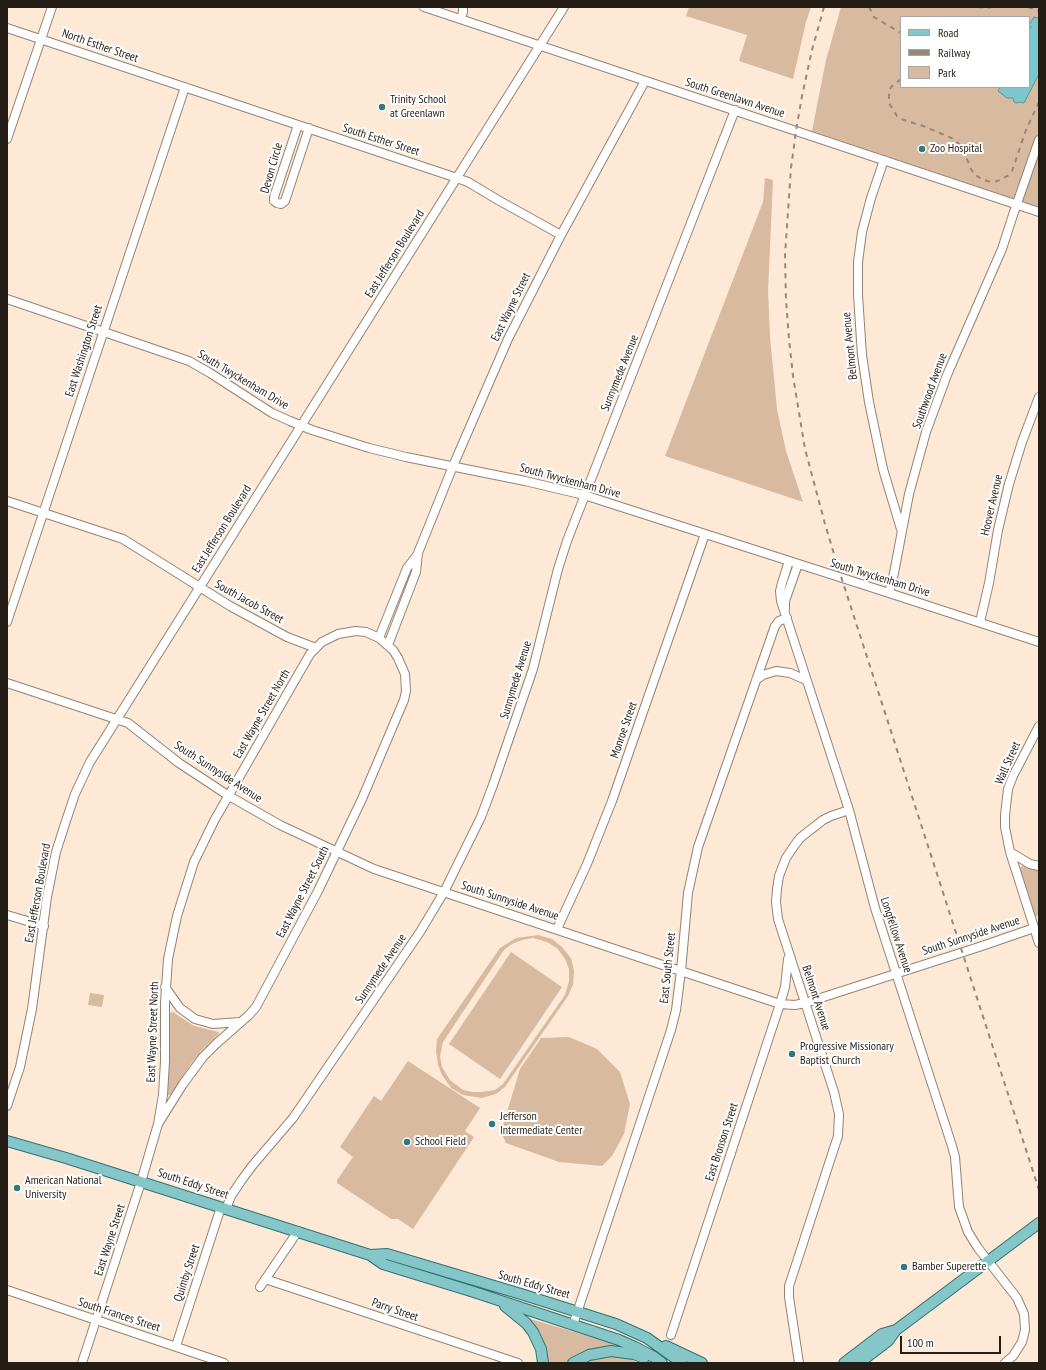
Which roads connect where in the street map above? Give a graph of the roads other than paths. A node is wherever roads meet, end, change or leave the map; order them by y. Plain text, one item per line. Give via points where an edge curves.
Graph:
1 (52, 7) edge
2 (424, 7) edge
3 (463, 7) edge
4 (564, 7) edge
5 (461, 19) junction
6 (7, 28) edge
7 (41, 39) junction
8 (540, 46) junction
9 (645, 81) junction
10 (185, 87) junction
11 (735, 110) junction
12 (298, 125) junction
13 (309, 128) junction
14 (7, 140) edge
15 (1039, 140) edge
16 (884, 160) junction
17 (457, 178) junction
18 (1016, 205) junction
19 (1039, 212) edge
20 (561, 235) junction
21 (7, 299) edge
22 (104, 332) junction
23 (1039, 397) edge
24 (302, 426) junction
25 (453, 466) junction
26 (584, 495) junction
27 (7, 501) edge
28 (43, 513) junction
29 (902, 529) junction
30 (705, 534) junction
31 (418, 554) junction
32 (789, 562) junction
33 (798, 564) junction
34 (200, 587) junction
35 (889, 593) junction
36 (786, 615) junction
37 (7, 622) edge
38 (980, 622) junction
39 (379, 638) junction
40 (1039, 642) edge
41 (388, 645) junction
42 (316, 648) junction
43 (756, 680) junction
44 (806, 680) junction
45 (7, 683) edge
46 (117, 719) junction
47 (1039, 726) edge
48 (229, 796) junction
49 (849, 810) junction
50 (336, 852) junction
51 (1010, 852) junction
52 (1039, 866) edge
53 (444, 892) junction
54 (7, 914) edge
55 (44, 926) junction
56 (1034, 928) junction
57 (557, 929) junction
58 (1039, 943) edge
59 (789, 954) junction
60 (681, 970) junction
61 (896, 973) junction
62 (165, 987) junction
63 (805, 1003) junction
64 (780, 1004) junction
65 (240, 1022) junction
66 (7, 1106) edge
67 (158, 1124) junction
68 (7, 1141) edge
69 (141, 1182) junction
70 (224, 1208) junction
71 (1039, 1223) edge
72 (298, 1231) junction
73 (370, 1255) junction
74 (988, 1261) junction
75 (265, 1279) junction
76 (260, 1287) dead end
77 (7, 1290) edge
78 (495, 1299) junction
79 (578, 1312) junction
80 (96, 1320) junction
81 (573, 1325) junction
82 (896, 1330) junction
83 (671, 1335) dead end
84 (647, 1338) junction
85 (176, 1346) junction
86 (881, 1347) junction
87 (82, 1363) edge
88 (224, 1363) edge
89 (518, 1363) edge
90 (543, 1363) edge
91 (574, 1363) edge
92 (657, 1363) edge
93 (662, 1363) edge
94 (682, 1363) edge
95 (702, 1363) edge
96 (799, 1363) edge
97 (844, 1363) edge
98 (859, 1363) edge
99 (866, 1363) edge
100 (1005, 1363) edge

1 - 7 street
2 - 5 street, South Greenlawn Avenue
3 - 5 street
4 - 8 street, East Jefferson Boulevard
5 - 8 street, South Greenlawn Avenue
6 - 7 street, North Esther Street
7 - 10 street, North Esther Street
7 - 14 street
8 - 9 street, South Greenlawn Avenue
8 - 17 street, East Jefferson Boulevard
9 - 11 street, South Greenlawn Avenue
9 - 20 street, East Wayne Street
10 - 12 street, South Esther Street
10 - 22 street, East Washington Street
11 - 16 street, South Greenlawn Avenue
11 - 26 street, Sunnymede Avenue
12 - 13 street, South Esther Street
12 - 13 street, Devon Circle via 274,197 274,201 280,204 285,202
13 - 17 street, South Esther Street
15 - 18 street, Southwood Avenue
16 - 18 street, South Greenlawn Avenue
16 - 29 street, Belmont Avenue via 862,232 858,262 858,295 869,402 885,475
17 - 20 street, South Esther Street
17 - 24 street, East Jefferson Boulevard
18 - 19 street, South Greenlawn Avenue
18 - 29 street, Southwood Avenue via 1002,249 935,406 913,475
20 - 25 street, East Wayne Street via 508,339
21 - 22 street, South Twyckenham Drive
22 - 24 street, South Twyckenham Drive via 189,361 272,412
22 - 28 street, East Washington Street
23 - 38 street, Hoover Avenue via 1009,484
24 - 25 street, South Twyckenham Drive via 369,448
24 - 34 street, East Jefferson Boulevard
25 - 26 street, South Twyckenham Drive
25 - 31 street, East Wayne Street
26 - 30 street, South Twyckenham Drive
26 - 53 street, Sunnymede Avenue via 558,569 534,669 496,778 478,823
27 - 28 street, South Jacob Street
28 - 34 street, South Jacob Street via 117,536
28 - 37 street, East Washington Street
29 - 35 street, Southwood Avenue
30 - 32 street, South Twyckenham Drive
30 - 57 street, Monroe Street via 612,801
31 - 39 street, East Wayne Street via 407,568
31 - 41 street, East Wayne Street via 416,572
32 - 33 street, South Twyckenham Drive
32 - 36 street, Longfellow Avenue via 780,591
33 - 35 street, South Twyckenham Drive
33 - 36 street, Longfellow Avenue via 785,601
34 - 42 street, South Jacob Street via 281,634
34 - 46 street, East Jefferson Boulevard
35 - 38 street, South Twyckenham Drive
36 - 43 street, East South Street via 775,626
36 - 44 street, Longfellow Avenue
38 - 40 street, South Twyckenham Drive
39 - 41 street, East Wayne Street North
39 - 42 street, East Wayne Street North via 366,632 347,632 329,638
41 - 50 street, East Wayne Street South via 396,654 404,671 404,700
42 - 48 street, East Wayne Street North via 310,654
43 - 44 street via 776,671 790,673
43 - 60 street, East South Street via 696,854 688,893
44 - 49 street, Longfellow Avenue
45 - 46 street, South Sunnyside Avenue
46 - 48 street, South Sunnyside Avenue via 128,723 179,763
46 - 55 street, East Jefferson Boulevard via 90,762 66,819 54,862
47 - 51 street, Wall Street via 1008,788 1005,827
48 - 50 street, South Sunnyside Avenue via 280,825
48 - 62 street, East Wayne Street North via 204,840 188,880 173,934
49 - 59 street, Belmont Avenue via 823,820 806,832 794,846 779,876 776,902 778,919
49 - 61 street, Longfellow Avenue via 873,901
50 - 53 street, South Sunnyside Avenue via 389,874
50 - 65 street, East Wayne Street South via 261,997 252,1011
51 - 52 street via 1030,864
51 - 56 street, Wall Street
53 - 57 street, South Sunnyside Avenue
53 - 70 street, Sunnymede Avenue via 420,932 293,1118 241,1181
54 - 55 street
55 - 66 street, East Jefferson Boulevard via 31,1018 20,1067
56 - 58 street, Wall Street
56 - 61 street, South Sunnyside Avenue
57 - 60 street, South Sunnyside Avenue
59 - 63 street, Belmont Avenue
59 - 64 street, East Bronson Street
60 - 64 street, South Sunnyside Avenue
60 - 79 street, East South Street via 671,1030
61 - 63 street, South Sunnyside Avenue
61 - 74 street, Longfellow Avenue via 952,1146 958,1200 963,1218 968,1232
62 - 65 street via 183,1011 195,1019 220,1025
62 - 67 street, East Wayne Street North via 163,1088
63 - 64 street, South Sunnyside Avenue
63 - 96 street, Belmont Avenue via 834,1092 839,1123 838,1136 789,1286
64 - 83 street, East Bronson Street
65 - 67 street, East Wayne Street South via 203,1057
67 - 69 street, East Wayne Street
68 - 69 main road, South Eddy Street
69 - 70 main road, South Eddy Street
69 - 80 street, East Wayne Street
70 - 72 main road, South Eddy Street
70 - 85 street, Quimby Street
71 - 74 main road
72 - 73 main road, South Eddy Street
72 - 75 street
73 - 78 main road, South Eddy Street via 383,1264
73 - 79 main road, South Eddy Street via 387,1254
74 - 82 main road
74 - 100 street, Longfellow Avenue via 1017,1298 1024,1314 1025,1330 1022,1342
75 - 76 street
75 - 89 street, Parry Street
77 - 80 street, South Frances Street
78 - 81 main road, South Eddy Street
78 - 90 main road via 526,1322 541,1349
79 - 81 street, East South Street
79 - 84 main road, South Eddy Street via 616,1324
80 - 85 street, South Frances Street
80 - 87 street, East Wayne Street
81 - 93 main road, South Eddy Street via 635,1347
82 - 86 main road
82 - 97 main road via 882,1334
84 - 94 main road, South Eddy Street
84 - 95 main road
85 - 88 street, South Frances Street
86 - 98 main road
86 - 99 main road
91 - 92 main road via 589,1355 611,1351 634,1354

